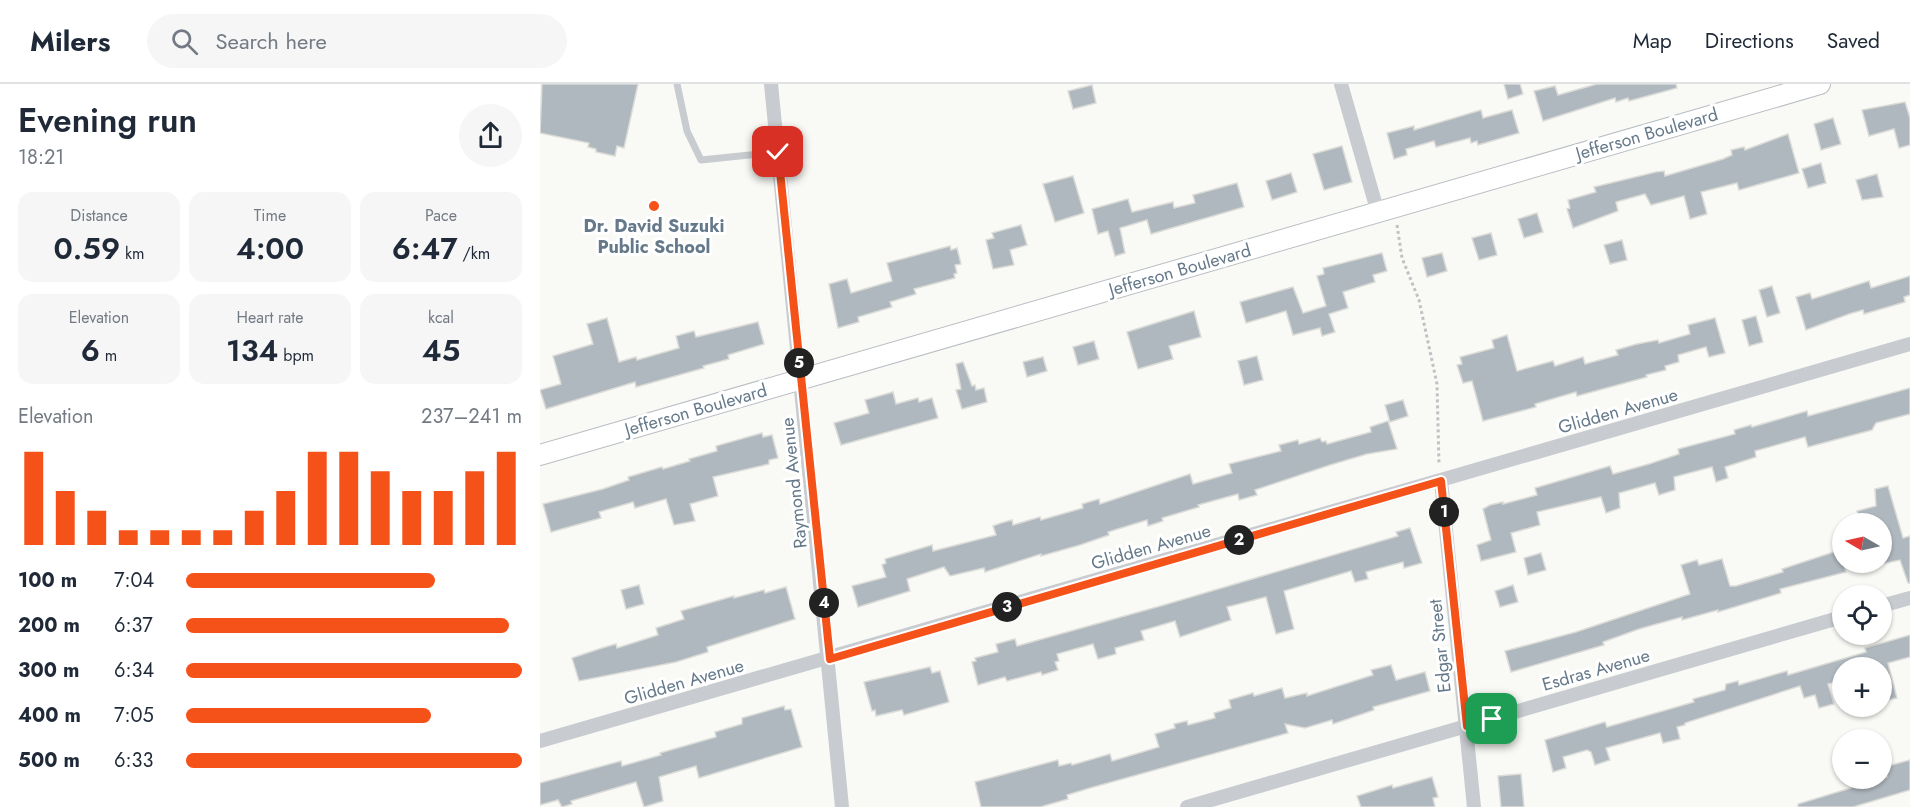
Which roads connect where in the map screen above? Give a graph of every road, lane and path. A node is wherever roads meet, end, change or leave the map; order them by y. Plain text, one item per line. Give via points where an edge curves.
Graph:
1 (677, 84) edge
2 (771, 84) edge
3 (1341, 84) edge
4 (1820, 84) edge
5 (778, 152) junction
6 (1378, 213) junction
7 (1397, 223) dead end
8 (1910, 344) edge
9 (801, 379) junction
10 (540, 455) edge
11 (1440, 475) junction
12 (1910, 598) edge
13 (1892, 603) edge
14 (1832, 620) edge
15 (830, 659) junction
16 (1467, 726) junction
17 (540, 741) edge
18 (843, 807) edge
19 (1186, 807) edge
20 (1474, 807) edge

1 - 5 lane via 687,131 701,160
2 - 5 street, Raymond Avenue
3 - 6 street
4 - 6 street, Jefferson Boulevard
5 - 9 street, Raymond Avenue
6 - 9 street, Jefferson Boulevard
7 - 11 path via 1402,258 1419,300 1437,384
8 - 11 street, Glidden Avenue
9 - 10 street, Jefferson Boulevard
9 - 15 street, Raymond Avenue
11 - 15 street, Glidden Avenue
11 - 16 street, Edgar Street
12 - 13 street
14 - 16 street, Esdras Avenue
15 - 17 street, Glidden Avenue
15 - 18 street, Raymond Avenue
16 - 19 street, Esdras Avenue
16 - 20 street, Edgar Street

